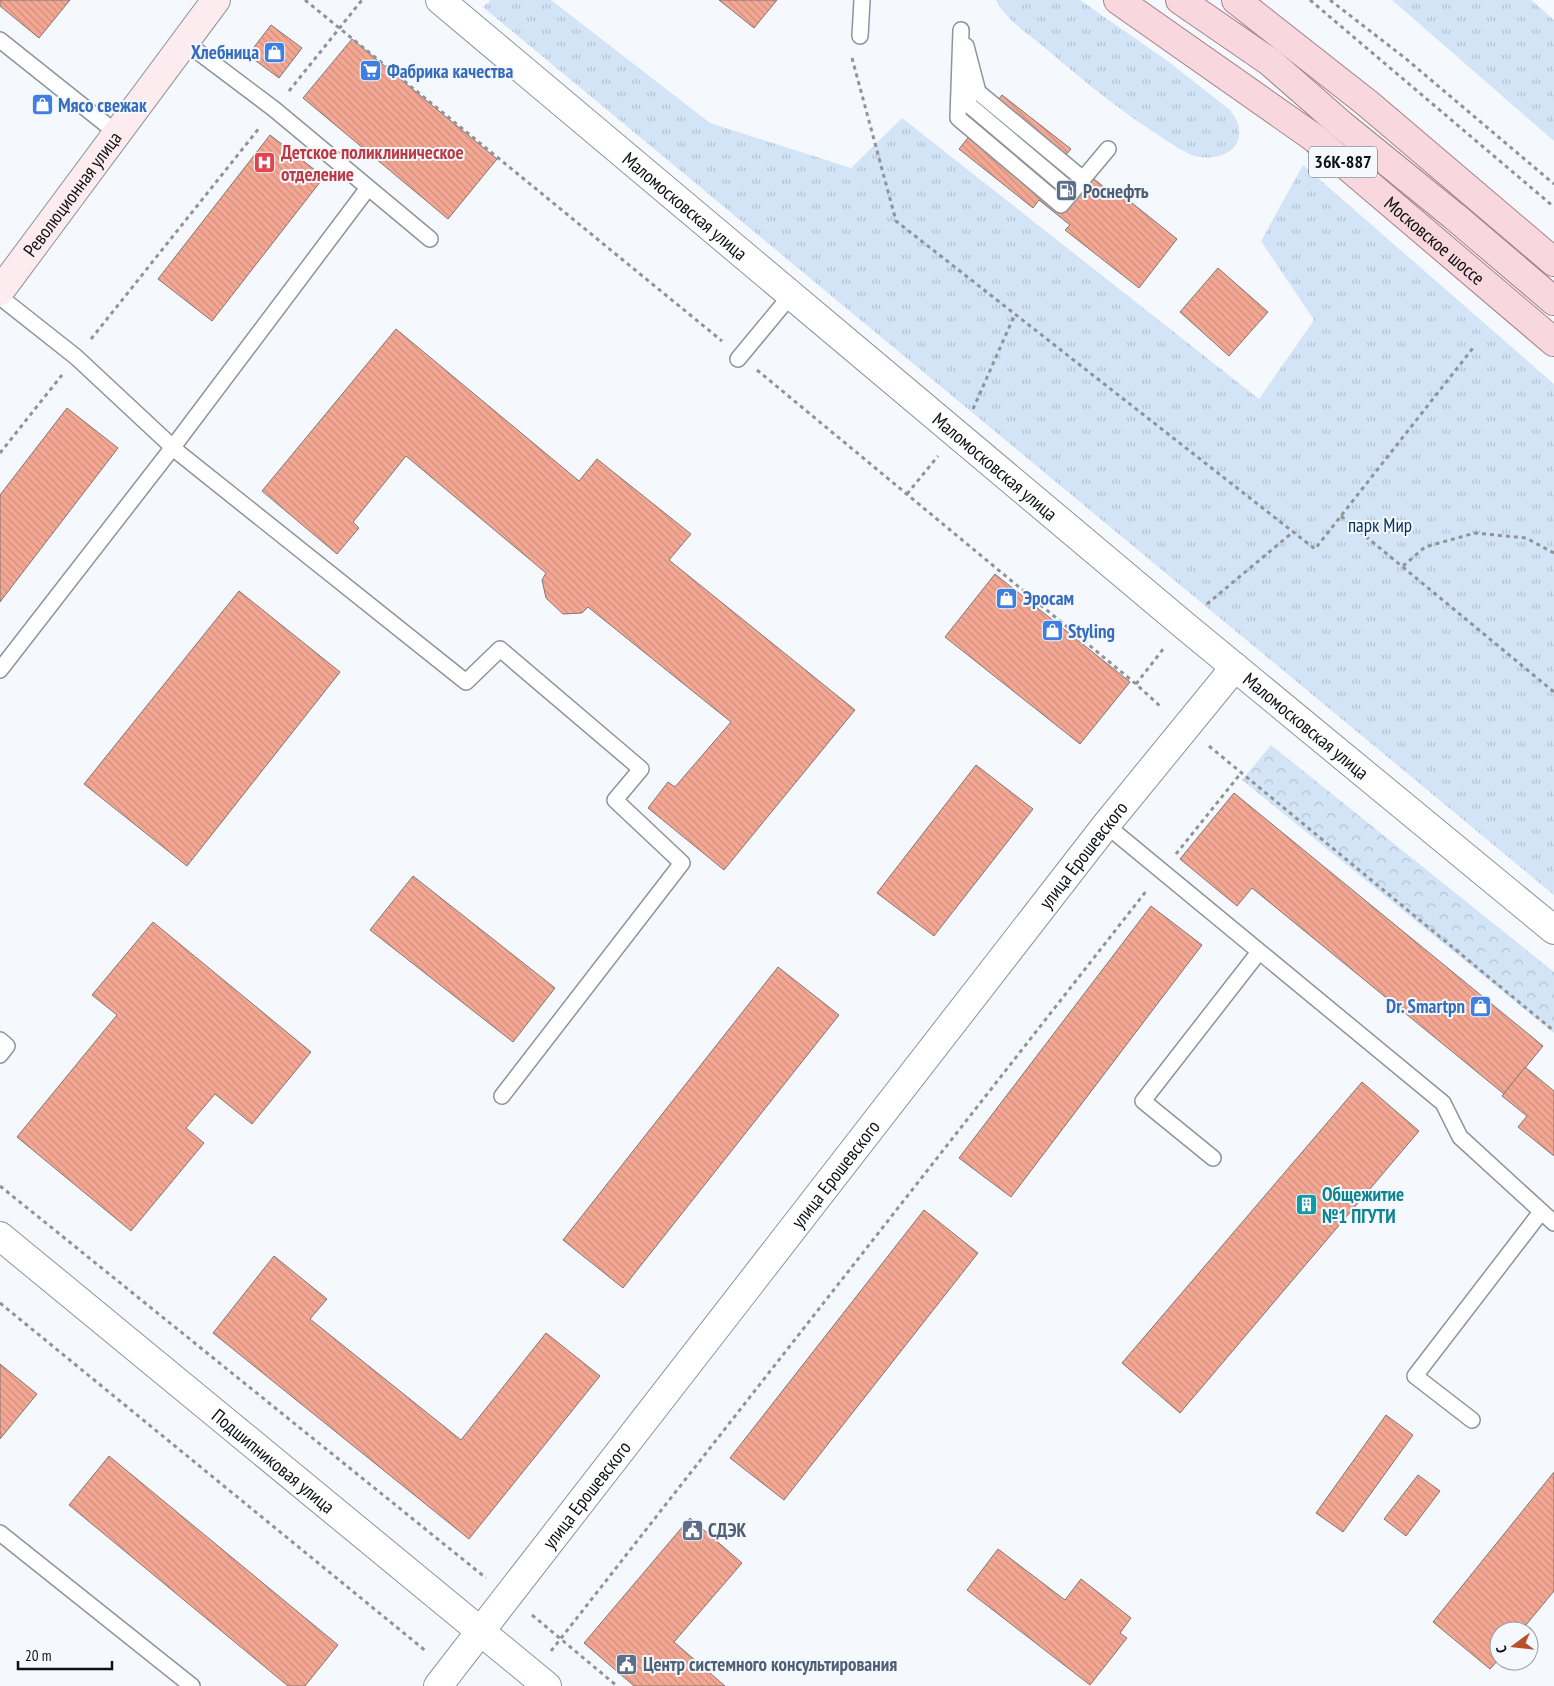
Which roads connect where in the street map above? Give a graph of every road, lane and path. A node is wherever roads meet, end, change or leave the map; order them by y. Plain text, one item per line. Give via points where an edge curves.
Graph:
1 (216, 0) edge
2 (362, 0) edge
3 (440, 0) edge
4 (862, 0) edge
5 (1118, 0) edge
6 (1180, 0) edge
7 (1236, 0) edge
8 (1310, 0) edge
9 (1330, 0) edge
10 (860, 36) dead end
11 (0, 40) edge
12 (185, 42) junction
13 (852, 58) dead end
14 (274, 109) junction
15 (118, 134) junction
16 (1108, 149) dead end
17 (1083, 179) junction
18 (1554, 184) edge
19 (368, 188) junction
20 (1554, 207) edge
21 (430, 239) dead end
22 (1554, 262) edge
23 (0, 291) edge
24 (791, 295) junction
25 (0, 297) edge
26 (1554, 301) edge
27 (1015, 314) junction
28 (1554, 342) edge
29 (1473, 348) dead end
30 (76, 357) junction
31 (738, 360) dead end
32 (972, 412) dead end
33 (173, 447) junction
34 (943, 450) dead end
35 (0, 453) edge
36 (907, 494) dead end
37 (1342, 516) junction
38 (1293, 532) junction
39 (1554, 553) edge
40 (1403, 566) junction
41 (1207, 604) dead end
42 (1169, 641) dead end
43 (1236, 667) junction
44 (0, 670) edge
45 (1136, 684) dead end
46 (1554, 692) edge
47 (1146, 693) dead end
48 (1160, 706) dead end
49 (1203, 740) dead end
50 (1241, 773) junction
51 (1106, 825) junction
52 (1162, 871) junction
53 (1554, 930) edge
54 (1259, 952) junction
55 (1554, 1031) edge
56 (0, 1040) edge
57 (0, 1055) edge
58 (502, 1096) dead end
59 (1213, 1158) dead end
60 (0, 1186) edge
61 (1540, 1212) junction
62 (1554, 1224) edge
63 (0, 1236) edge
64 (0, 1303) edge
65 (1472, 1420) dead end
66 (0, 1533) edge
67 (508, 1596) junction
68 (481, 1631) junction
69 (560, 1639) junction
70 (444, 1678) edge
71 (540, 1680) edge
72 (192, 1686) edge
73 (617, 1686) edge

1 - 12 main road, Революционная улица
2 - 14 path
3 - 24 street, Маломосковская улица
4 - 10 lane
5 - 28 main road, Московское шоссе / 36К-887 via 1313,137
6 - 26 main road, Московское шоссе / 36К-887 via 1270,62
7 - 22 main road, 36К-887 via 1367,103
8 - 20 path
9 - 18 path via 1405,58
11 - 15 lane
12 - 14 lane
12 - 15 main road, Революционная улица
13 - 27 path via 896,221
14 - 19 lane
14 - 30 path
15 - 23 main road, Революционная улица
16 - 17 lane
17 - 17 lane via 978,92 961,30 958,118 1061,205
19 - 21 lane
19 - 33 lane
24 - 31 lane
24 - 43 street, Маломосковская улица
25 - 30 lane
27 - 32 path
27 - 38 path
29 - 37 path
30 - 33 lane
30 - 35 path
33 - 44 lane
33 - 58 lane via 466,682 500,649 641,769 615,800 682,863
34 - 36 path
37 - 38 path via 1315,549
37 - 40 path
38 - 41 path
39 - 40 path via 1526,538 1475,533 1426,548
40 - 46 path
42 - 45 path
43 - 51 street, улица Ерошевского
43 - 53 street, Маломосковская улица
47 - 48 path
49 - 50 path
50 - 52 path
50 - 55 path
51 - 52 lane
51 - 67 street, улица Ерошевского
52 - 54 lane
52 - 69 path
54 - 59 lane via 1143,1101
54 - 61 lane via 1443,1103 1460,1137
56 - 57 lane via 7,1046
60 - 67 path
61 - 62 lane
61 - 65 lane via 1415,1376
63 - 68 street, Подшипниковая улица
64 - 70 path
66 - 72 lane
67 - 68 street, улица Ерошевского
67 - 69 path
68 - 70 street, улица Ерошевского
68 - 71 street, Подшипниковая улица
69 - 71 path
69 - 73 path

